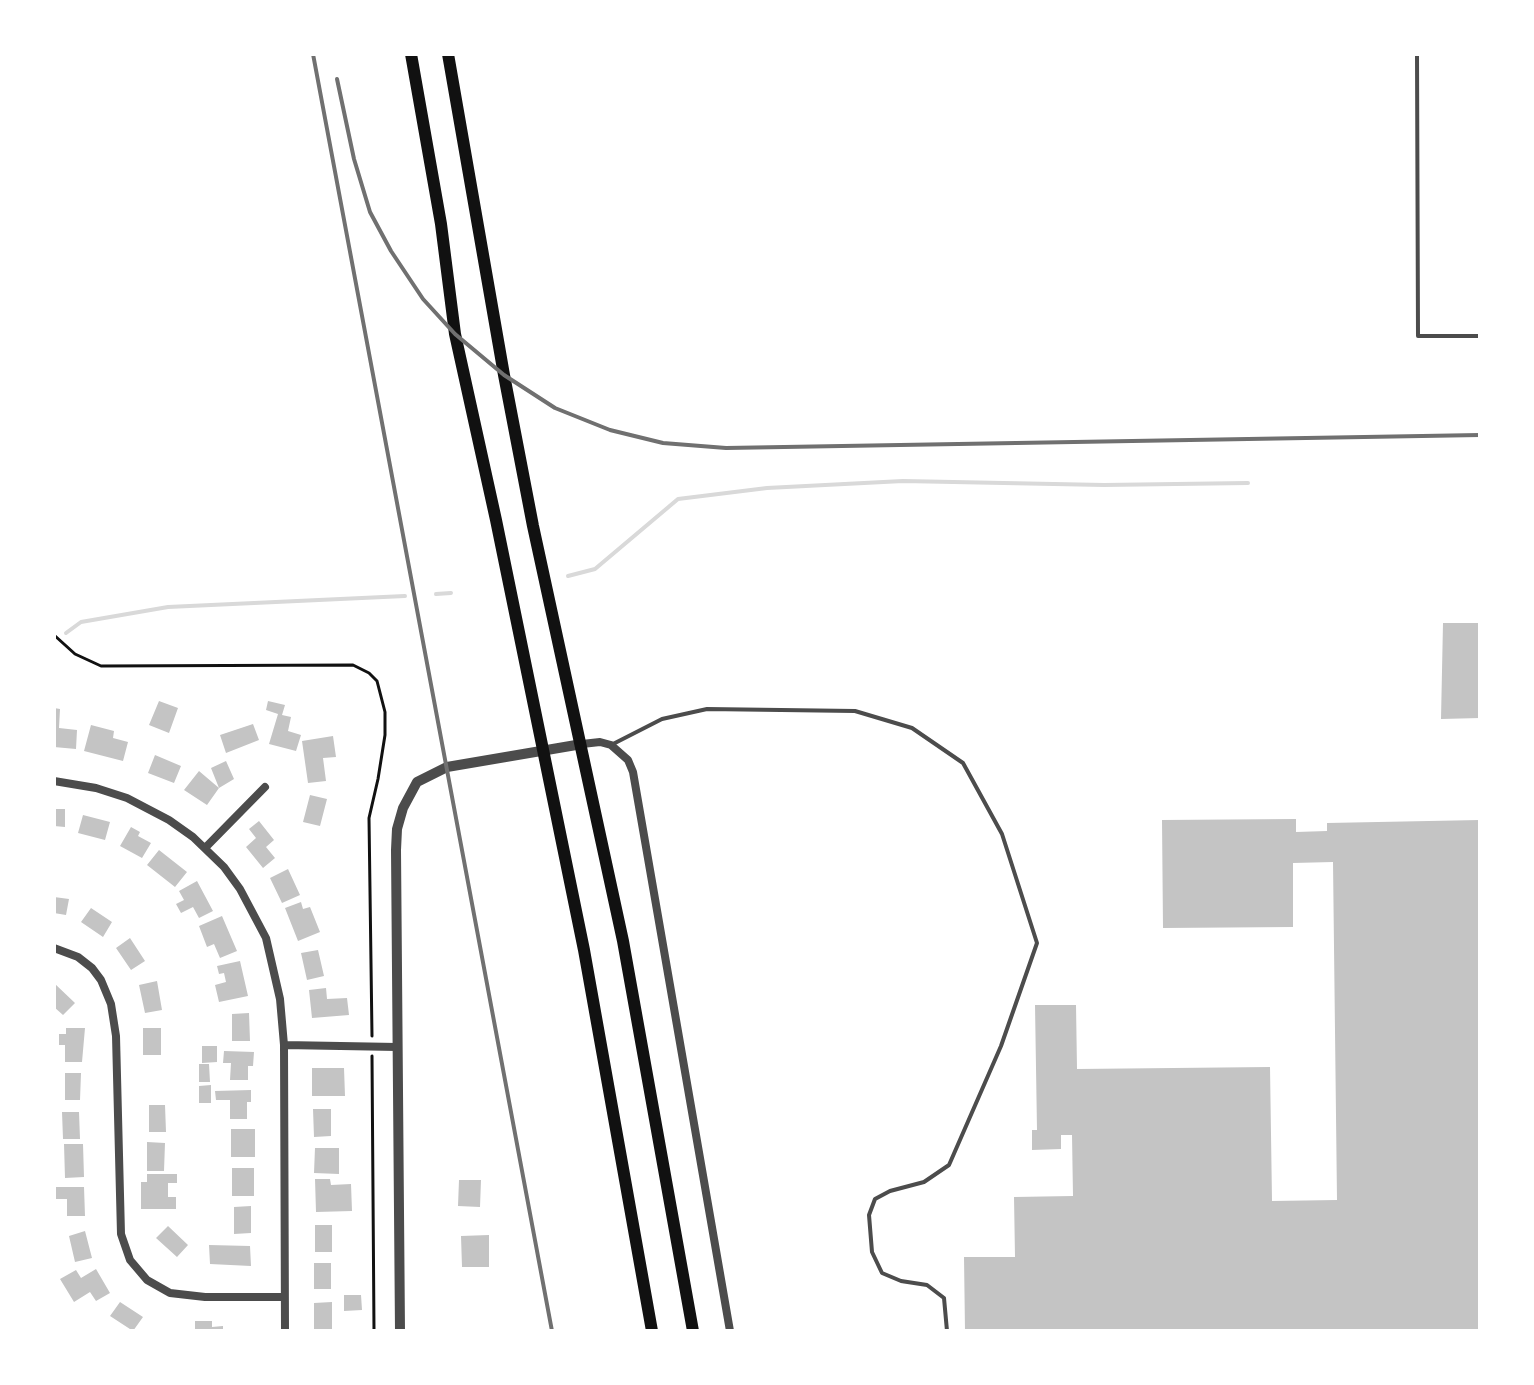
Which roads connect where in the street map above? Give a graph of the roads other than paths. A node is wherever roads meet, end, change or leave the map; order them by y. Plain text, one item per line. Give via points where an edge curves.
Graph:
1 (411, 54) edge
2 (448, 54) edge
3 (1417, 54) edge
4 (1480, 336) edge
5 (582, 744) junction
6 (611, 745) junction
7 (543, 750) junction
8 (54, 781) edge
9 (265, 787) dead end
10 (205, 848) junction
11 (54, 948) edge
12 (284, 1045) junction
13 (397, 1047) junction
14 (284, 1297) junction
15 (285, 1331) edge
16 (400, 1331) edge
17 (652, 1331) edge
18 (693, 1331) edge
19 (730, 1331) edge
20 (947, 1331) edge

1 - 7 main road via 455,334
2 - 5 main road via 533,526
3 - 4 lane via 1418,336
5 - 6 street
5 - 7 street
5 - 18 main road
6 - 19 street via 633,772
6 - 20 lane via 662,719 707,709 855,711 912,728 963,763 1002,834 1037,943 1001,1046 949,1165 924,1182 875,1199 869,1215 872,1252 882,1273 927,1285 944,1298
7 - 13 street via 447,767 417,782 409,795 397,840
7 - 17 main road
8 - 10 street via 131,800
9 - 10 street
10 - 12 street via 240,889 266,938
11 - 14 street via 92,968 111,1004 121,1234 130,1260 147,1280 170,1293
12 - 13 street
12 - 14 street
13 - 16 street
14 - 15 street

